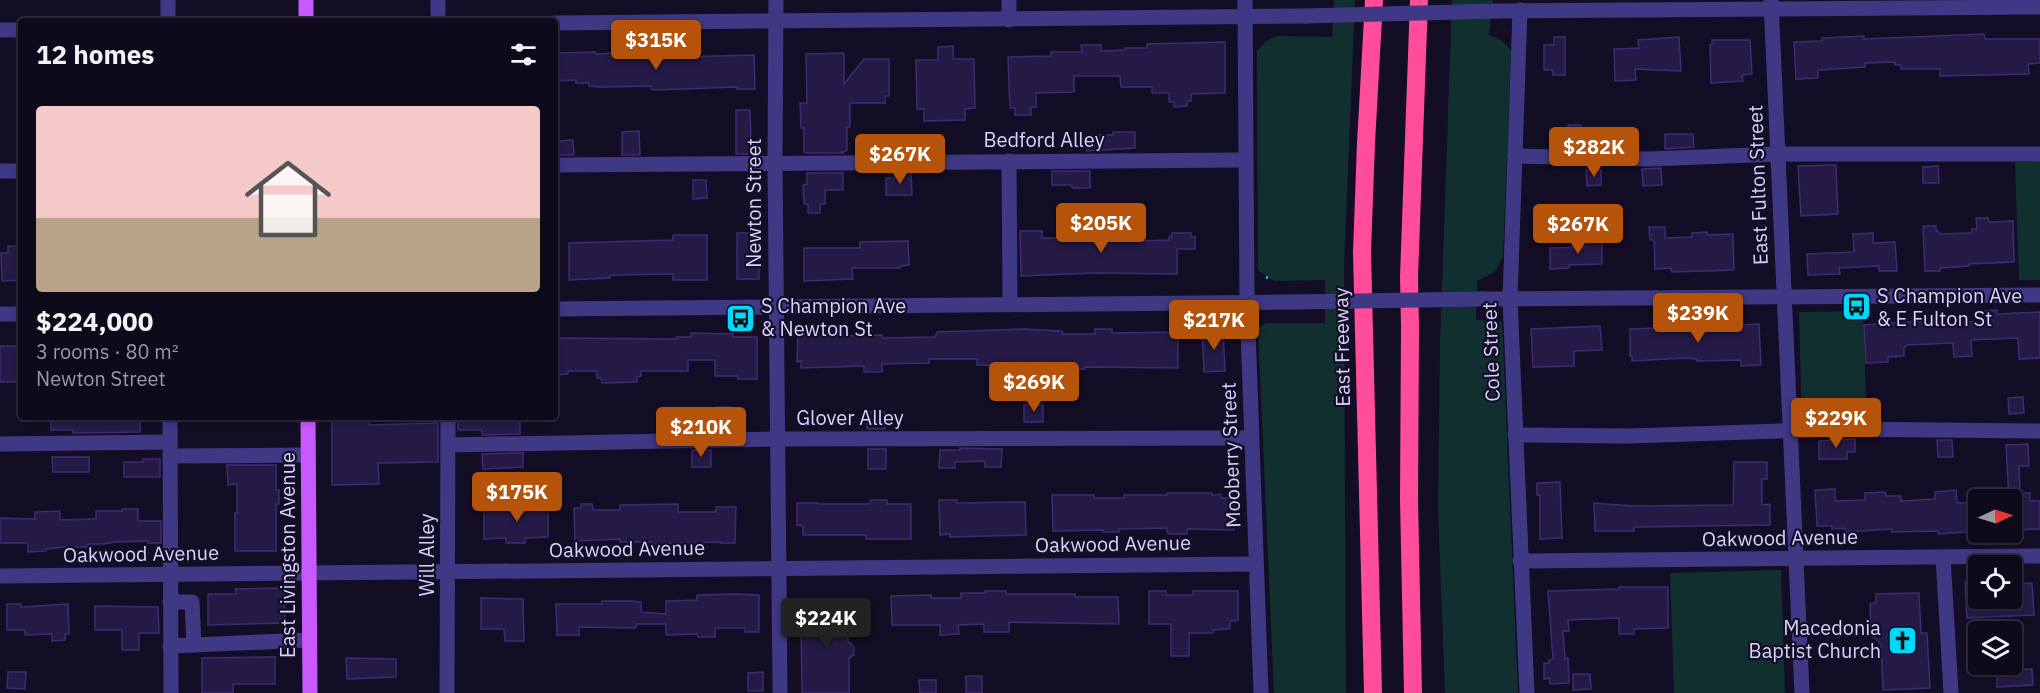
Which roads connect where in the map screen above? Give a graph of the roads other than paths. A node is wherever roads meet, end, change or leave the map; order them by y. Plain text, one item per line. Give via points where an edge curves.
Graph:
1 (168, 0) edge
2 (306, 0) edge
3 (438, 0) edge
4 (776, 0) edge
5 (1009, 0) edge
6 (1245, 0) edge
7 (1374, 0) edge
8 (1419, 0) edge
9 (1771, 4) edge
10 (1550, 5) edge
11 (2040, 7) edge
12 (1520, 10) junction
13 (1244, 17) junction
14 (168, 18) edge
15 (306, 18) edge
16 (438, 18) edge
17 (1009, 20) junction
18 (776, 21) junction
19 (558, 23) edge
20 (0, 30) edge
21 (18, 30) edge
22 (1779, 154) junction
23 (2040, 154) edge
24 (1515, 156) junction
25 (1245, 160) junction
26 (1009, 161) junction
27 (775, 162) junction
28 (558, 165) edge
29 (0, 171) edge
30 (18, 171) edge
31 (2040, 295) edge
32 (1783, 297) junction
33 (1510, 299) junction
34 (1247, 303) junction
35 (1010, 305) junction
36 (776, 307) junction
37 (558, 309) edge
38 (0, 314) edge
39 (18, 314) edge
40 (170, 420) edge
41 (308, 420) edge
42 (448, 420) edge
43 (1790, 430) junction
44 (2040, 431) edge
45 (1515, 435) junction
46 (1251, 438) junction
47 (777, 440) junction
48 (0, 444) edge
49 (448, 445) junction
50 (170, 449) junction
51 (308, 456) junction
52 (2040, 556) edge
53 (1943, 557) junction
54 (1795, 558) junction
55 (1520, 561) junction
56 (1255, 564) junction
57 (779, 568) junction
58 (448, 571) junction
59 (308, 573) junction
60 (169, 574) junction
61 (0, 576) edge
62 (170, 602) junction
63 (309, 640) junction
64 (194, 645) junction
65 (170, 646) junction
66 (171, 693) edge
67 (310, 693) edge
68 (447, 693) edge
69 (780, 693) edge
70 (1261, 693) edge
71 (1373, 693) edge
72 (1413, 693) edge
73 (1527, 693) edge
74 (1802, 693) edge
75 (1951, 693) edge

1 - 14 street
2 - 15 main road
3 - 16 street
4 - 18 street, Newton Street
5 - 17 street
6 - 13 street, Mooberry Street
7 - 71 highway, East Freeway via 1362,252
8 - 72 highway via 1409,277
9 - 10 street
9 - 11 street
9 - 22 street, East Fulton Street
10 - 12 street
12 - 13 street, bridge
12 - 24 street, Cole Street
13 - 17 street
13 - 25 street, Mooberry Street
17 - 18 street
18 - 19 street
18 - 27 street, Newton Street
20 - 21 street
22 - 23 street
22 - 24 street via 1650,159
22 - 32 street, East Fulton Street
24 - 33 street, Cole Street
25 - 26 street, Bedford Alley
25 - 34 street, Mooberry Street
26 - 27 street, Bedford Alley
26 - 35 street
27 - 28 street, Bedford Alley
27 - 36 street, Newton Street
29 - 30 street
31 - 32 street
32 - 33 street
32 - 43 street, East Fulton Street
33 - 34 street, bridge
33 - 45 street, Cole Street
34 - 35 street
34 - 46 street, Mooberry Street
35 - 36 street
36 - 37 street
36 - 47 street, Newton Street
38 - 39 street
40 - 50 street
41 - 51 main road, East Livingston Avenue
42 - 49 street, Will Alley
43 - 44 street
43 - 45 street via 1640,436
43 - 54 street, East Fulton Street
45 - 55 street, Cole Street
46 - 47 street, Glover Alley
46 - 56 street, Mooberry Street
47 - 49 street, Glover Alley
47 - 57 street, Newton Street
48 - 50 street
49 - 58 street, Will Alley
50 - 51 street
50 - 60 street
51 - 59 main road, East Livingston Avenue
52 - 53 street, Oakwood Avenue
53 - 54 street, Oakwood Avenue
53 - 75 street
54 - 55 street, Oakwood Avenue
54 - 74 street, East Fulton Street
55 - 73 street, Cole Street
56 - 57 street, Oakwood Avenue
56 - 70 street, Mooberry Street
57 - 58 street, Oakwood Avenue
57 - 69 street, Newton Street
58 - 59 street, Oakwood Avenue
58 - 68 street, Will Alley
59 - 60 street, Oakwood Avenue
59 - 63 main road, East Livingston Avenue
60 - 61 street, Oakwood Avenue
60 - 62 street
62 - 64 street via 192,602
62 - 65 street
63 - 64 street
63 - 67 main road, East Livingston Avenue
64 - 65 street
65 - 66 street

